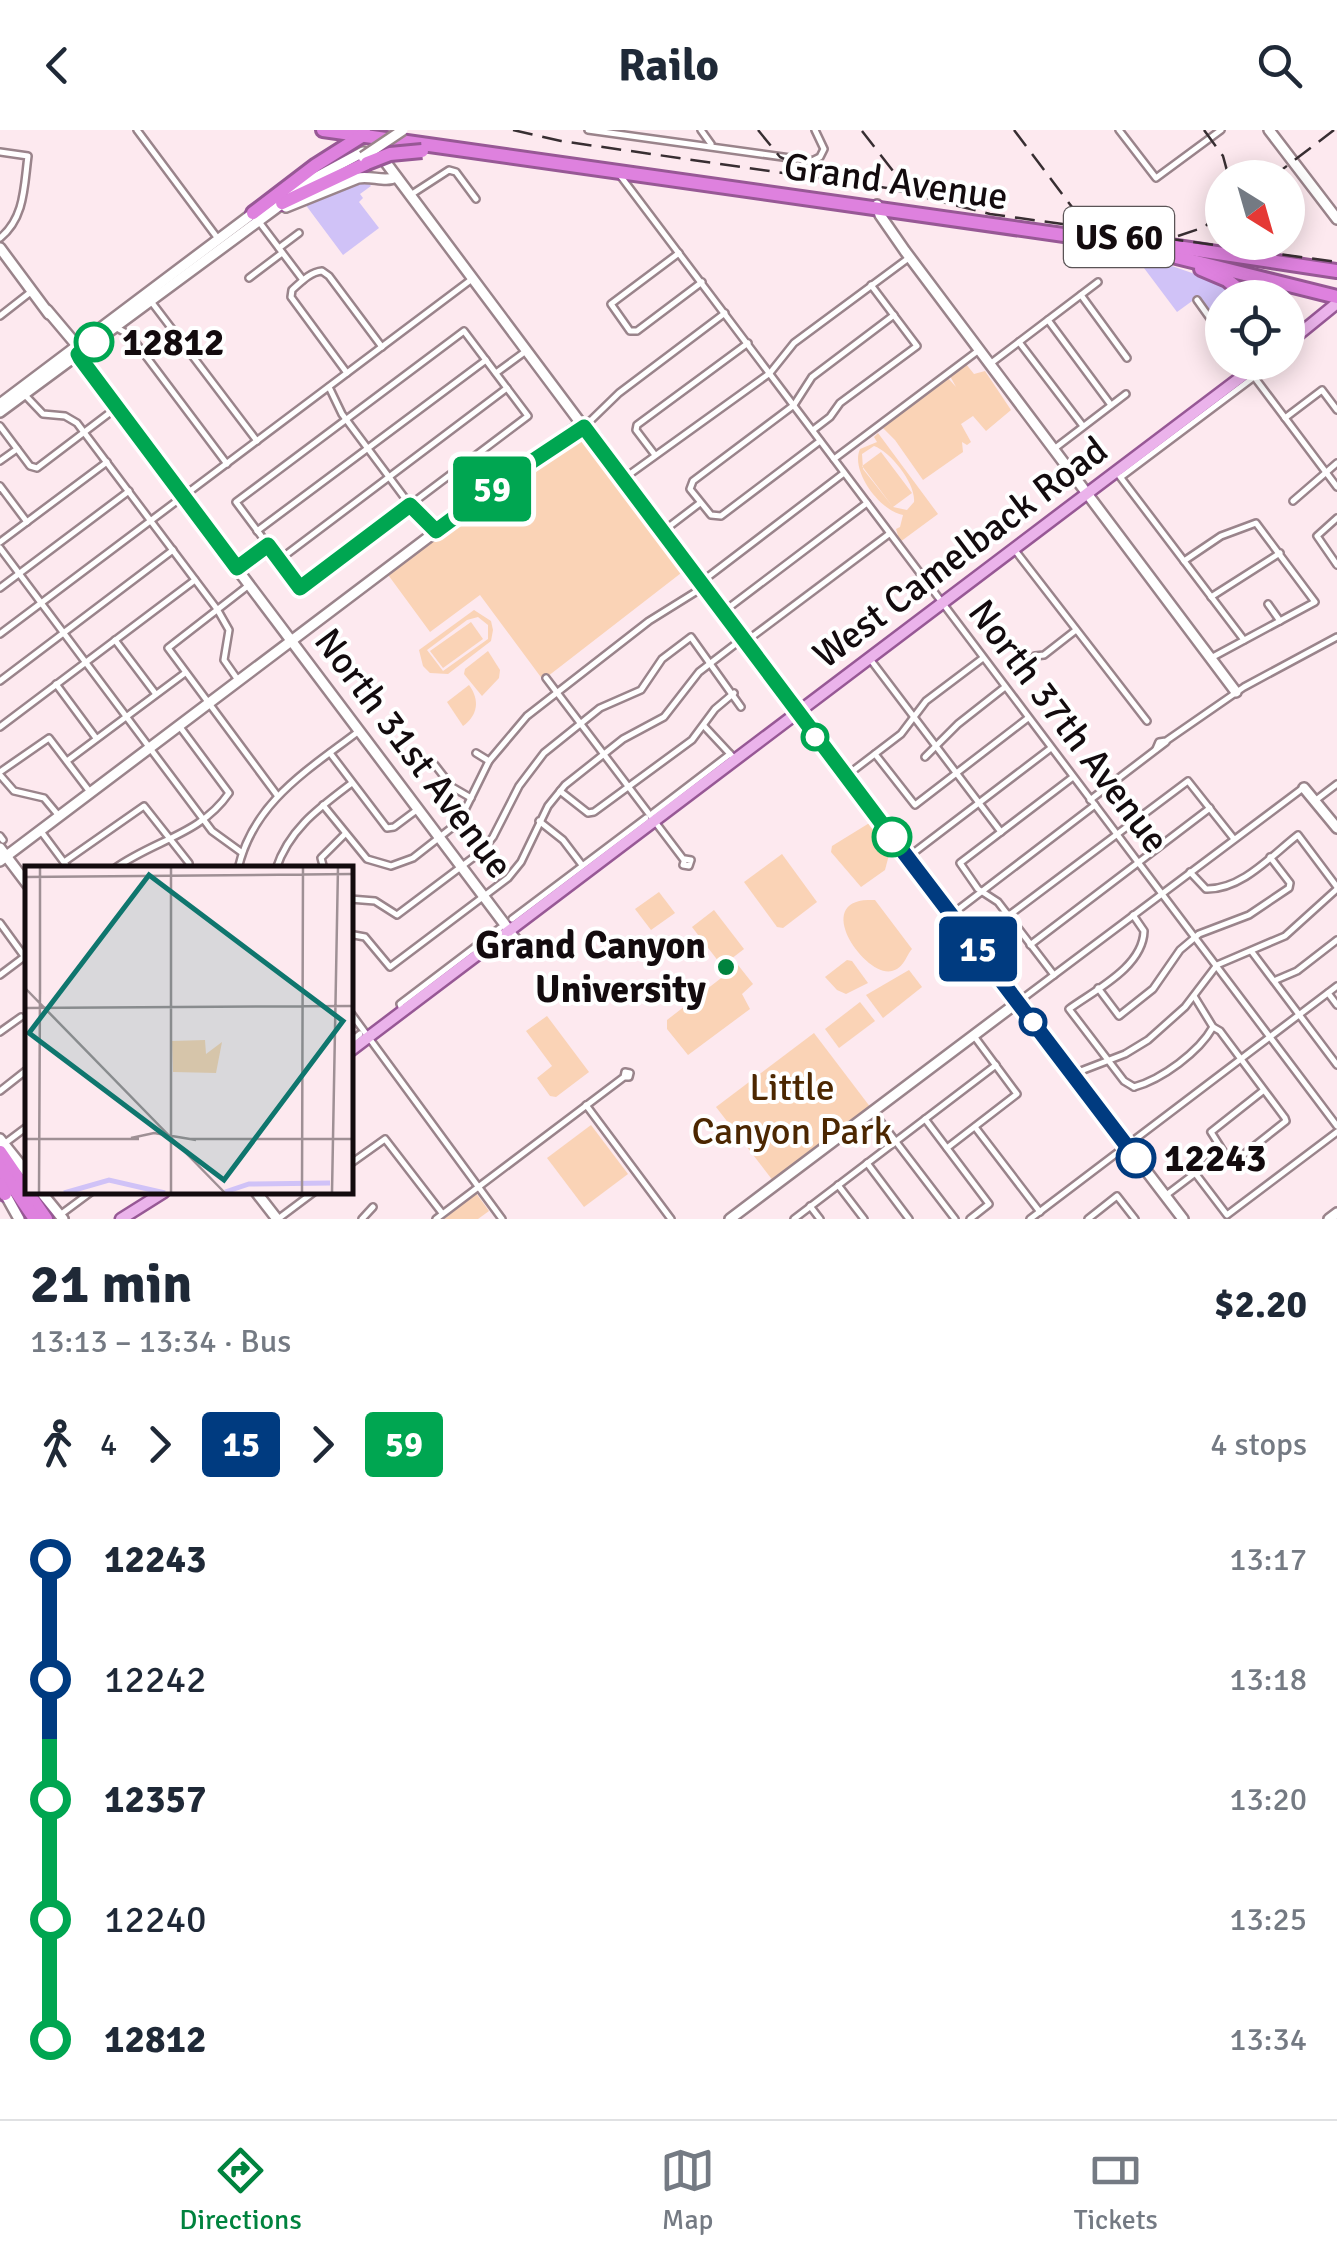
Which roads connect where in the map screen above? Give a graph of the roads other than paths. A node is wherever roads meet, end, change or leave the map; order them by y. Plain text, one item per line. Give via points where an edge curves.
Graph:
1 (138, 130) edge
2 (323, 130) edge
3 (588, 130) edge
4 (701, 130) edge
5 (815, 130) edge
6 (1119, 130) edge
7 (1221, 130) edge
8 (1269, 130) edge
9 (397, 133) edge
10 (358, 134) edge
11 (440, 143) junction
12 (713, 146) junction
13 (0, 152) edge
14 (502, 156) junction
15 (526, 156) junction
16 (364, 157) junction
17 (386, 162) junction
18 (619, 169) junction
19 (396, 177) junction
20 (410, 196) junction
21 (476, 199) dead end
22 (282, 202) joint
23 (877, 206) junction
24 (255, 216) junction
25 (1337, 219) edge
26 (299, 232) dead end
27 (0, 238) edge
28 (221, 242) junction
29 (1148, 245) junction
30 (0, 248) edge
31 (281, 250) junction
32 (679, 252) junction
33 (910, 256) junction
34 (1336, 271) edge
35 (249, 278) dead end
36 (472, 279) junction
37 (303, 280) junction
38 (1224, 280) edge
39 (702, 282) junction
40 (1098, 282) dead end
41 (871, 285) junction
42 (32, 292) junction
43 (1080, 295) junction
44 (148, 296) junction
45 (1337, 299) edge
46 (1197, 300) dead end
47 (1205, 311) edge
48 (725, 313) junction
49 (0, 316) edge
50 (894, 316) junction
51 (1048, 320) junction
52 (112, 324) junction
53 (1305, 330) edge
54 (1020, 342) junction
55 (748, 343) junction
56 (382, 347) junction
57 (980, 349) junction
58 (526, 351) junction
59 (75, 354) junction
60 (1127, 358) dead end
61 (486, 360) junction
62 (990, 364) junction
63 (347, 373) junction
64 (770, 373) junction
65 (496, 374) junction
66 (1238, 380) edge
67 (1256, 380) edge
68 (329, 387) junction
69 (507, 388) junction
70 (1126, 394) dead end
71 (26, 395) junction
72 (0, 404) edge
73 (794, 405) junction
74 (1112, 405) junction
75 (116, 408) junction
76 (1337, 410) edge
77 (0, 415) edge
78 (1285, 418) junction
79 (346, 420) junction
80 (0, 426) edge
81 (1083, 426) junction
82 (578, 427) junction
83 (813, 430) junction
84 (85, 432) junction
85 (597, 434) dead end
86 (256, 441) junction
87 (820, 441) junction
88 (367, 448) junction
89 (17, 449) junction
90 (1054, 449) junction
91 (655, 455) junction
92 (834, 459) junction
93 (0, 461) edge
94 (107, 462) junction
95 (1337, 463) edge
96 (227, 464) junction
97 (844, 473) junction
98 (1326, 473) junction
99 (1118, 474) junction
100 (389, 477) junction
101 (625, 478) junction
102 (0, 486) edge
103 (1337, 487) edge
104 (129, 491) junction
105 (1086, 493) junction
106 (182, 497) junction
107 (1293, 501) dead end
108 (700, 503) junction
109 (866, 503) junction
110 (410, 505) junction
111 (1337, 518) edge
112 (151, 521) junction
113 (27, 522) junction
114 (257, 531) junction
115 (436, 531) junction
116 (662, 532) junction
117 (889, 534) junction
118 (0, 545) edge
119 (268, 545) junction
120 (1014, 549) junction
121 (173, 550) junction
122 (1280, 553) junction
123 (279, 560) junction
124 (1184, 561) junction
125 (1337, 564) edge
126 (237, 568) junction
127 (19, 573) junction
128 (195, 580) junction
129 (702, 580) junction
130 (249, 584) junction
131 (0, 588) edge
132 (1211, 597) junction
133 (42, 603) junction
134 (942, 604) junction
135 (1268, 604) dead end
136 (217, 609) junction
137 (727, 609) junction
138 (1280, 621) junction
139 (1076, 630) junction
140 (64, 632) junction
141 (0, 634) edge
142 (1337, 637) edge
143 (115, 640) junction
144 (291, 640) junction
145 (746, 640) junction
146 (1244, 640) junction
147 (612, 649) junction
148 (760, 652) dead end
149 (1035, 656) dead end
150 (618, 658) dead end
151 (869, 658) junction
152 (983, 658) junction
153 (1211, 658) junction
154 (86, 662) junction
155 (711, 662) junction
156 (185, 673) junction
157 (546, 678) dead end
158 (238, 680) junction
159 (0, 681) edge
160 (56, 684) junction
161 (1005, 688) junction
162 (556, 692) junction
163 (1236, 692) junction
164 (734, 693) junction
165 (156, 694) junction
166 (208, 703) junction
167 (741, 706) dead end
168 (797, 712) junction
169 (126, 717) junction
170 (914, 717) junction
171 (1028, 718) junction
172 (1147, 720) dead end
173 (580, 723) junction
174 (179, 725) junction
175 (704, 726) junction
176 (0, 727) edge
177 (359, 731) junction
178 (96, 739) junction
179 (936, 746) junction
180 (149, 748) junction
181 (1052, 748) junction
182 (330, 753) junction
183 (476, 753) dead end
184 (604, 754) junction
185 (876, 754) junction
186 (733, 757) junction
187 (925, 757) dead end
188 (67, 761) junction
189 (489, 761) junction
190 (435, 766) dead end
191 (0, 774) edge
192 (957, 774) junction
193 (846, 777) junction
194 (1074, 777) junction
195 (352, 783) junction
196 (1337, 784) edge
197 (626, 786) junction
198 (1304, 788) joint
199 (90, 792) junction
200 (560, 792) junction
201 (277, 795) junction
202 (471, 798) junction
203 (1316, 800) junction
204 (1091, 801) junction
205 (979, 803) junction
206 (323, 805) junction
207 (419, 808) junction
208 (1210, 808) junction
209 (59, 816) junction
210 (650, 818) junction
211 (540, 821) junction
212 (204, 822) junction
213 (1337, 828) edge
214 (40, 830) junction
215 (1002, 832) junction
216 (344, 834) junction
217 (1116, 834) junction
218 (170, 838) junction
219 (441, 838) junction
220 (1234, 839) junction
221 (2, 848) edge
222 (242, 852) junction
223 (908, 857) junction
224 (1270, 857) junction
225 (684, 860) dead end
226 (64, 862) junction
227 (1138, 863) junction
228 (67, 866) edge
229 (119, 866) edge
230 (189, 866) edge
231 (239, 866) edge
232 (277, 866) edge
233 (323, 866) edge
234 (463, 867) junction
235 (585, 869) junction
236 (1190, 872) junction
237 (25, 880) edge
238 (1337, 888) edge
239 (981, 892) junction
240 (1162, 894) junction
241 (484, 896) junction
242 (352, 899) edge
243 (951, 914) junction
244 (1134, 915) junction
245 (1008, 916) junction
246 (0, 924) edge
247 (507, 926) junction
248 (1195, 936) junction
249 (352, 937) edge
250 (1337, 940) edge
251 (1030, 945) junction
252 (531, 948) dead end
253 (1252, 952) junction
254 (25, 954) edge
255 (25, 956) edge
256 (1217, 965) junction
257 (0, 975) edge
258 (1054, 975) junction
259 (1276, 980) junction
260 (1337, 986) edge
261 (1098, 988) junction
262 (1328, 993) junction
263 (1194, 996) junction
264 (1018, 1002) junction
265 (1337, 1006) edge
266 (352, 1015) edge
267 (1299, 1015) junction
268 (20, 1016) dead end
269 (1213, 1027) junction
270 (0, 1032) edge
271 (969, 1035) junction
272 (364, 1036) junction
273 (1270, 1037) junction
274 (352, 1041) edge
275 (352, 1049) edge
276 (1241, 1059) junction
277 (1108, 1060) junction
278 (996, 1065) junction
279 (1337, 1065) edge
280 (25, 1072) edge
281 (1073, 1074) junction
282 (624, 1076) dead end
283 (1264, 1090) junction
284 (0, 1091) edge
285 (586, 1106) junction
286 (873, 1106) junction
287 (925, 1119) junction
288 (975, 1127) junction
289 (25, 1129) edge
290 (1337, 1129) edge
291 (896, 1141) junction
292 (1127, 1145) junction
293 (947, 1148) junction
294 (1, 1152) edge
295 (1223, 1152) junction
296 (352, 1163) edge
297 (867, 1163) junction
298 (25, 1172) edge
299 (1195, 1174) junction
300 (838, 1185) junction
301 (25, 1186) edge
302 (478, 1187) junction
303 (2, 1188) edge
304 (30, 1194) edge
305 (88, 1194) edge
306 (158, 1194) edge
307 (258, 1194) edge
308 (311, 1194) edge
309 (1165, 1196) junction
310 (810, 1206) junction
311 (373, 1207) dead end
312 (1040, 1212) junction
313 (1337, 1213) edge
314 (137, 1214) edge
315 (440, 1217) edge
316 (47, 1218) edge
317 (19, 1219) edge
318 (121, 1219) edge
319 (278, 1219) edge
320 (362, 1219) edge
321 (502, 1219) edge
322 (671, 1219) edge
323 (731, 1219) edge
324 (794, 1219) edge
325 (820, 1219) edge
326 (864, 1219) edge
327 (909, 1219) edge
328 (955, 1219) edge
329 (970, 1219) edge
330 (1030, 1219) edge
331 (1088, 1219) edge
332 (1135, 1219) edge
333 (1183, 1219) edge
334 (1329, 1219) edge

1 - 28 street
2 - 10 highway, Grand Avenue / US 60
3 - 12 street
4 - 12 street
5 - 12 street via 824,144 812,161
6 - 7 street via 1156,178
8 - 25 street
9 - 10 highway, Grand Avenue / US 60
9 - 11 highway, Grand Avenue / US 60
9 - 16 street, bridge
9 - 17 highway via 385,147
10 - 17 street
10 - 24 highway
11 - 14 highway, Grand Avenue / US 60
11 - 15 highway, Grand Avenue / US 60
13 - 27 street via 28,156 21,208
14 - 15 highway, Grand Avenue / US 60
14 - 16 highway, bridge via 422,151
15 - 18 highway, Grand Avenue / US 60
16 - 22 highway
16 - 24 street
17 - 19 street
18 - 23 highway, Grand Avenue / US 60
18 - 32 street, North 37th Avenue
19 - 20 street
19 - 24 street via 358,178
20 - 21 street via 451,170
20 - 36 street
22 - 24 street
23 - 29 highway, Grand Avenue / US 60
23 - 33 street
24 - 28 street
24 - 31 street
26 - 31 street
28 - 44 street
29 - 34 highway
29 - 38 highway
29 - 45 highway, Grand Avenue / US 60
30 - 42 street, North 31st Avenue
31 - 35 street
31 - 37 street
32 - 39 street, North 37th Avenue
32 - 39 street via 611,304 633,332
33 - 41 street
33 - 57 street
36 - 56 street
36 - 58 street
37 - 56 street via 315,272 329,276
37 - 63 street via 291,297
39 - 48 street, North 37th Avenue
40 - 43 street
41 - 50 street
41 - 64 street via 790,347
42 - 49 street
42 - 59 street, North 31st Avenue via 74,342
43 - 51 street
43 - 60 street
44 - 52 street
44 - 86 street
45 - 53 main road
46 - 47 street
48 - 55 street, North 37th Avenue
48 - 82 street
50 - 73 street via 812,377
50 - 83 street via 917,346
51 - 54 street
51 - 74 street
52 - 59 street
52 - 96 street via 130,334
54 - 62 street
54 - 81 street
55 - 64 street, North 37th Avenue
55 - 91 street via 635,428
56 - 63 street
57 - 62 street
57 - 92 street
58 - 65 street
58 - 82 street
59 - 71 street
59 - 72 street
59 - 75 street, North 31st Avenue
61 - 65 street
61 - 79 street via 464,330
61 - 88 street
62 - 90 street
63 - 68 street
64 - 73 street, North 37th Avenue
64 - 91 street
65 - 69 street
66 - 99 main road, West Camelback Road
67 - 78 street
68 - 79 street
68 - 86 street
69 - 100 street
69 - 110 street via 528,416
70 - 74 street
71 - 77 street
71 - 84 street via 43,414 71,417
73 - 83 street, North 37th Avenue
73 - 108 street via 693,481 690,489
74 - 81 street
75 - 84 street
75 - 106 street, North 31st Avenue
76 - 78 street via 1322,390
78 - 98 street
79 - 88 street
79 - 114 street via 236,502
80 - 89 street
81 - 90 street
82 - 101 street
82 - 115 street
83 - 87 street, North 37th Avenue
84 - 89 street via 34,468
84 - 94 street
85 - 101 street
86 - 96 street
87 - 92 street, North 37th Avenue
87 - 108 street via 715,517
88 - 100 street
88 - 114 street
89 - 93 street
90 - 105 street
91 - 101 street
92 - 97 street, North 37th Avenue
94 - 104 street
94 - 113 street
95 - 98 street
96 - 106 street
97 - 109 street, North 37th Avenue
97 - 129 street
98 - 103 street
98 - 107 street
99 - 105 main road, West Camelback Road
99 - 124 street
100 - 110 street
100 - 123 street
101 - 116 street
102 - 113 street
104 - 112 street
104 - 127 street
105 - 120 main road, West Camelback Road
105 - 153 street
106 - 112 street
106 - 126 street, North 31st Avenue
108 - 116 street
109 - 117 street, North 37th Avenue
109 - 137 street
110 - 115 street
110 - 123 street via 300,588
111 - 125 street via 1317,536
112 - 121 street
112 - 133 street
113 - 118 street
114 - 119 street
115 - 144 street
116 - 129 street
117 - 134 street, North 37th Avenue
117 - 145 street
118 - 127 street
119 - 123 street
119 - 126 street
120 - 134 main road, West Camelback Road
120 - 139 street
121 - 128 street
121 - 140 street
122 - 124 street via 1256,523
122 - 132 street
122 - 138 street via 1314,602
124 - 132 street
126 - 130 street, North 31st Avenue
127 - 131 street
127 - 133 street
128 - 136 street
128 - 143 street
129 - 137 street
129 - 145 street
129 - 147 street
130 - 136 street
130 - 144 street, North 31st Avenue
132 - 146 street
133 - 140 street
133 - 141 street
134 - 151 main road, West Camelback Road
134 - 152 street, North 37th Avenue
135 - 138 street
136 - 156 street via 169,646
136 - 158 street via 229,630 224,660
137 - 145 street
138 - 146 street
139 - 149 street
139 - 172 street
140 - 154 street
140 - 159 street
142 - 163 street
143 - 154 street
143 - 165 street
144 - 158 street
144 - 177 street, North 31st Avenue
145 - 148 street
145 - 155 street
145 - 168 street
146 - 153 street
147 - 150 street
147 - 162 street
151 - 168 main road, West Camelback Road
151 - 170 street
152 - 161 street, North 37th Avenue
152 - 170 street
153 - 163 street
154 - 160 street
154 - 169 street
155 - 164 street
155 - 173 street via 691,637 662,659 641,690
155 - 184 street via 664,717
156 - 165 street
156 - 166 street
157 - 162 street
158 - 166 street
160 - 176 street
160 - 178 street
161 - 171 street, North 37th Avenue
161 - 179 street
162 - 173 street
162 - 189 street
163 - 204 street via 1160,742
164 - 167 street
164 - 175 street
165 - 169 street
166 - 174 street
166 - 201 street
168 - 186 main road, West Camelback Road
168 - 193 street
169 - 178 street
169 - 180 street
170 - 179 street
170 - 185 street
171 - 181 street, North 37th Avenue
171 - 192 street
173 - 184 street
173 - 234 street via 528,772 493,837
174 - 180 street
174 - 212 street via 229,793
175 - 186 street
175 - 197 street
177 - 182 street
177 - 207 street, North 31st Avenue
178 - 188 street
179 - 187 street
179 - 192 street
180 - 199 street
180 - 212 street
181 - 194 street, North 37th Avenue
181 - 205 street
182 - 195 street
182 - 201 street
183 - 189 street
184 - 197 street
184 - 200 street
185 - 192 street via 915,805
185 - 193 street
186 - 210 main road, West Camelback Road
188 - 191 street via 48,738
188 - 199 street
189 - 202 street
190 - 202 street
191 - 209 street via 18,793 44,798
192 - 205 street
193 - 223 street
194 - 204 street, North 37th Avenue
194 - 215 street
195 - 206 street
195 - 207 street via 388,828
196 - 203 street
197 - 200 street via 591,814
197 - 210 street
198 - 203 street
198 - 220 street
199 - 209 street
200 - 211 street
201 - 222 street
202 - 219 street
203 - 213 street
204 - 217 street, North 37th Avenue
204 - 239 street
205 - 215 street
205 - 223 street
206 - 216 street
206 - 232 street via 294,832
207 - 219 street, North 31st Avenue
208 - 217 street via 1188,780
208 - 220 street
208 - 227 street
209 - 214 street
210 - 225 street
210 - 235 main road, West Camelback Road
211 - 235 street
211 - 241 street via 526,860
212 - 218 street
212 - 222 street
214 - 221 street
214 - 226 street
215 - 239 street via 960,864
216 - 219 street via 363,856 386,866 406,862
216 - 233 street via 321,858
217 - 227 street, North 37th Avenue
217 - 245 street
218 - 226 street via 144,806
218 - 229 street
218 - 230 street
219 - 234 street, North 31st Avenue
220 - 236 street
221 - 237 street
222 - 231 street
223 - 243 street
224 - 236 street via 1217,889 1206,890
224 - 238 street via 1298,835
224 - 248 street via 1291,886 1249,915
226 - 228 street
227 - 240 street, North 37th Avenue
227 - 251 street
234 - 241 street, North 31st Avenue
234 - 242 street via 398,915 375,901
235 - 247 main road, West Camelback Road
236 - 240 street
238 - 253 street via 1296,929
239 - 243 street
239 - 245 street
240 - 244 street
240 - 248 street, North 37th Avenue
241 - 247 street, North 31st Avenue
241 - 249 street via 390,968 365,938
243 - 264 street
244 - 258 street
244 - 261 street via 1146,935 1143,944
245 - 251 street
246 - 254 street
247 - 252 street, North 31st Avenue
247 - 272 main road, West Camelback Road
248 - 256 street, North 37th Avenue
248 - 261 street via 1153,989 1119,1016
250 - 259 street
251 - 258 street
253 - 256 street
253 - 259 street
255 - 257 street
256 - 263 street
256 - 273 street, North 37th Avenue
258 - 264 street
259 - 267 street
260 - 262 street
261 - 277 street via 1069,1008
262 - 265 street
262 - 267 street
263 - 269 street
263 - 277 street via 1148,1040
264 - 271 street
264 - 281 street
266 - 272 street
267 - 273 street
267 - 279 street
268 - 270 street
269 - 276 street
269 - 277 street via 1134,1090
271 - 278 street
271 - 286 street
272 - 274 street, West Camelback Road
272 - 275 main road, West Camelback Road
272 - 302 street
273 - 276 street
273 - 290 street, North 37th Avenue
276 - 283 street
276 - 292 street
277 - 281 street
278 - 287 street
278 - 288 street via 1018,1094
280 - 284 street
281 - 292 street
282 - 285 street
283 - 295 street via 1213,1129
283 - 295 street via 1286,1121 1238,1159
285 - 302 street
285 - 322 street
286 - 291 street
286 - 323 street
287 - 291 street
287 - 293 street
288 - 293 street
288 - 312 street
289 - 294 street
290 - 299 street via 1226,1215
291 - 297 street
291 - 328 street
292 - 309 street
292 - 312 street
293 - 329 street via 989,1204
294 - 298 highway
294 - 301 highway
295 - 299 street
296 - 315 street via 384,1139
297 - 300 street
297 - 327 street
299 - 309 street
300 - 310 street
300 - 326 street
302 - 315 street
302 - 321 street
303 - 317 street
304 - 316 highway
305 - 316 street
306 - 314 main road
307 - 319 street
308 - 319 street
309 - 333 street
310 - 324 street
310 - 325 street
311 - 320 street
312 - 330 street
313 - 334 street
314 - 318 main road
331 - 332 street via 1118,1196

